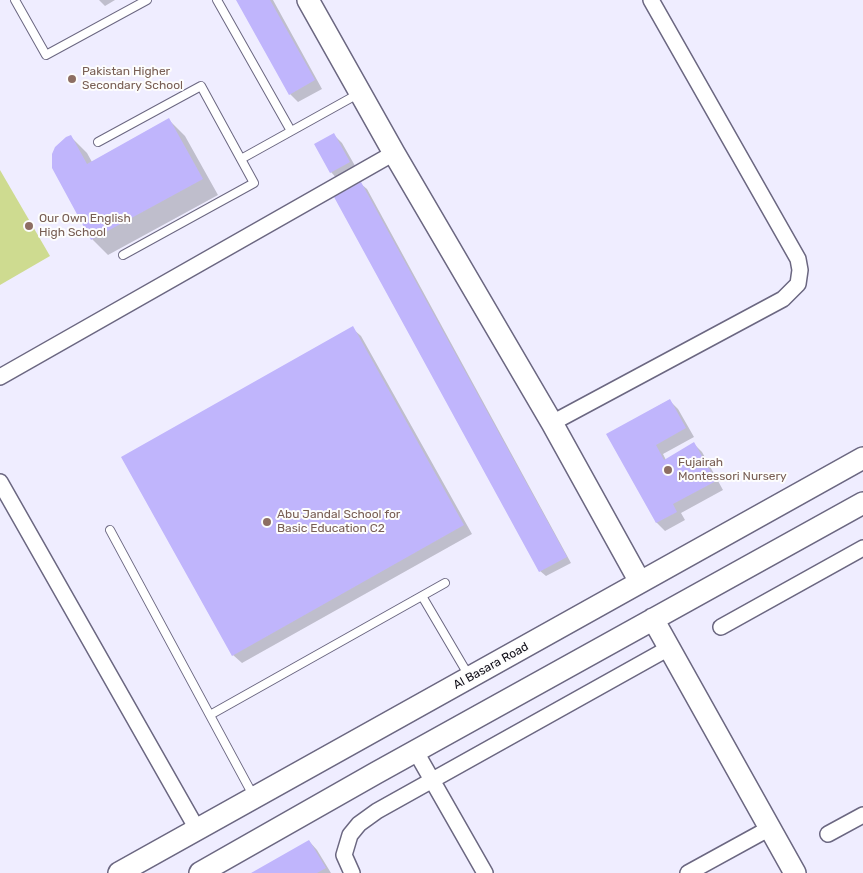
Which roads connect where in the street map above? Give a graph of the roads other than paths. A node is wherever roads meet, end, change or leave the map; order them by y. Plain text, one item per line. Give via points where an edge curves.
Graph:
1 (15, 0) edge
2 (147, 0) edge
3 (217, 0) edge
4 (308, 0) edge
5 (652, 0) edge
6 (360, 93) junction
7 (291, 132) junction
8 (98, 142) dead end
9 (394, 153) junction
10 (241, 159) junction
11 (123, 254) dead end
12 (0, 376) edge
13 (552, 423) junction
14 (863, 458) edge
15 (0, 482) edge
16 (863, 503) edge
17 (110, 530) dead end
18 (863, 548) edge
19 (640, 582) junction
20 (445, 583) dead end
21 (422, 596) junction
22 (653, 619) junction
23 (720, 627) dead end
24 (669, 648) junction
25 (470, 678) junction
26 (210, 715) junction
27 (416, 752) junction
28 (432, 780) junction
29 (254, 798) junction
30 (863, 815) edge
31 (770, 828) junction
32 (197, 829) junction
33 (828, 834) dead end
34 (119, 873) edge
35 (200, 873) edge
36 (352, 873) edge
37 (485, 873) edge
38 (688, 873) edge
39 (795, 873) edge

1 - 2 lane via 46,55
3 - 7 lane
4 - 6 street
5 - 13 street via 798,259 798,284 783,299
6 - 7 lane
6 - 9 street
7 - 10 lane
8 - 10 lane via 201,86
9 - 12 street
9 - 13 street
10 - 11 lane via 254,183
13 - 19 street
14 - 19 street, Al Basara Road
15 - 32 street
16 - 22 street
17 - 26 lane
18 - 23 street
19 - 25 street, Al Basara Road
20 - 21 lane
21 - 25 lane
21 - 26 lane
22 - 24 street
22 - 27 street
24 - 28 street
24 - 31 street
25 - 29 street, Al Basara Road
26 - 29 lane
27 - 28 street
27 - 35 street
28 - 36 street via 359,824 350,835 344,855
28 - 37 street
29 - 32 street, Al Basara Road
30 - 33 street
31 - 38 street
31 - 39 street
32 - 34 street, Al Basara Road

